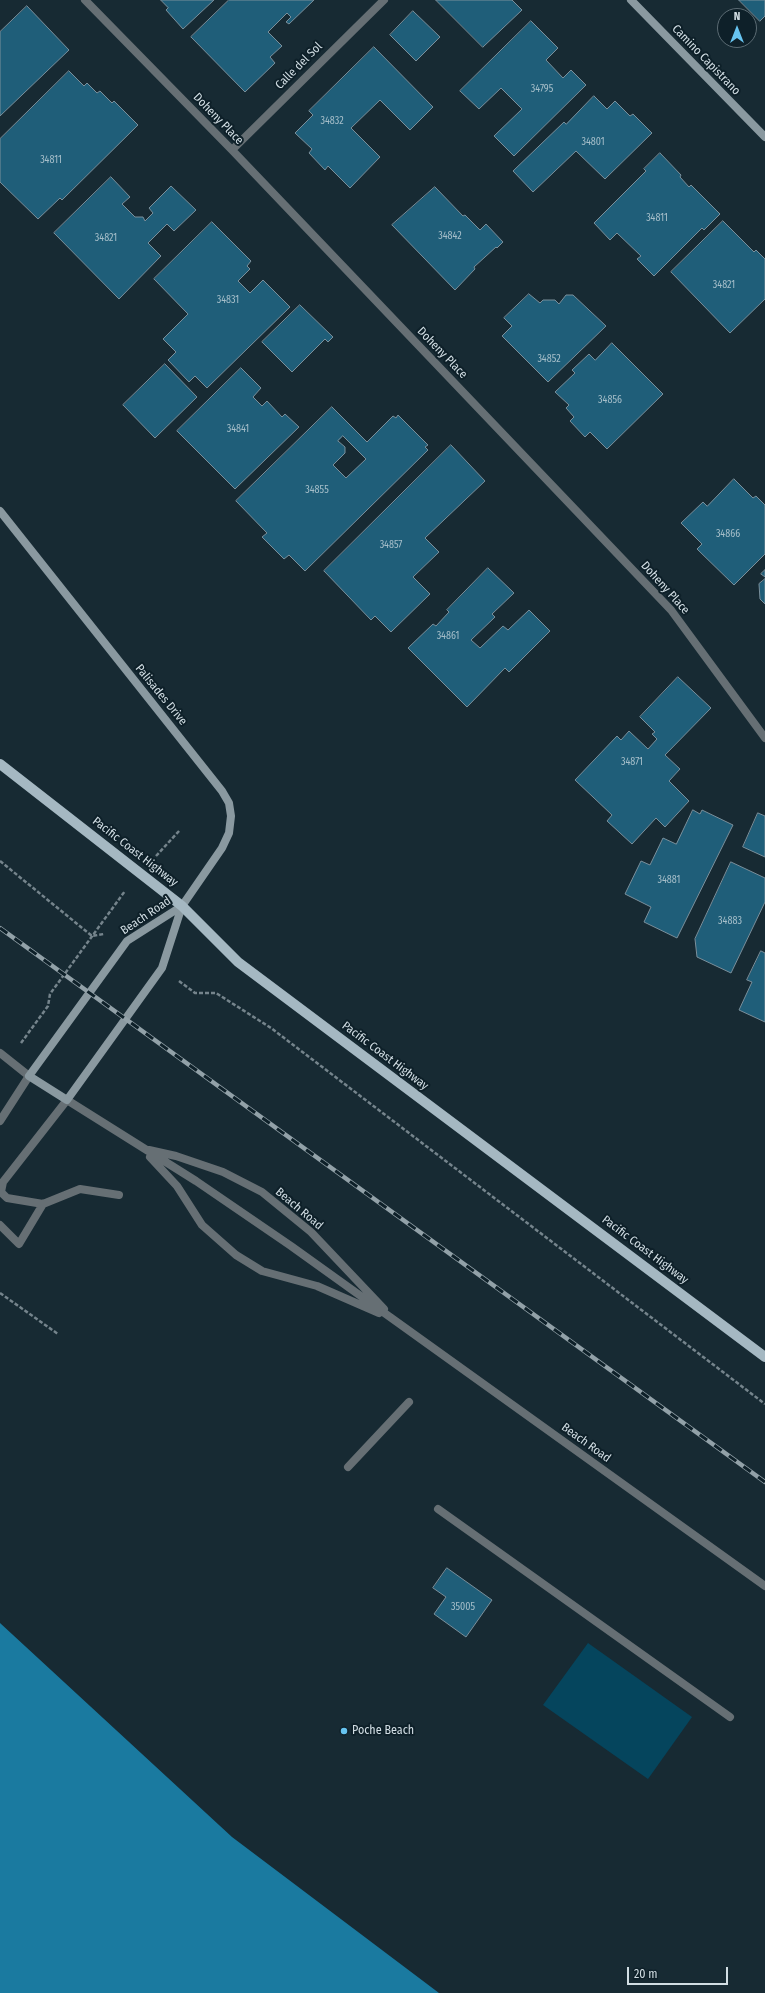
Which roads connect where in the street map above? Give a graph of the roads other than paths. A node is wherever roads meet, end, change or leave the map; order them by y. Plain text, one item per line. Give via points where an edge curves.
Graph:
1 (84, 0) edge
2 (384, 0) edge
3 (631, 0) edge
4 (765, 138) edge
5 (232, 150) junction
6 (0, 511) edge
7 (765, 738) edge
8 (0, 764) edge
9 (182, 906) junction
10 (0, 1053) edge
11 (29, 1076) junction
12 (67, 1100) junction
13 (0, 1121) edge
14 (142, 1149) junction
15 (120, 1195) dead end
16 (43, 1204) junction
17 (0, 1226) edge
18 (392, 1319) junction
19 (765, 1357) edge
20 (409, 1402) dead end
21 (348, 1467) dead end
22 (438, 1509) dead end
23 (765, 1586) edge
24 (730, 1717) dead end

1 - 5 street, Doheny Place
2 - 5 street, Calle del Sol
3 - 4 main road, Camino Capistrano
5 - 7 street, Doheny Place via 671,610
6 - 9 main road, Palisades Drive via 209,774 229,803 229,833 222,848
8 - 9 main road, Pacific Coast Highway
9 - 11 main road, Beach Road via 127,941
9 - 12 main road, Beach Road via 162,968
9 - 19 main road, Pacific Coast Highway via 238,962
10 - 11 street
11 - 12 main road, Beach Road
11 - 13 street
12 - 14 street, Beach Road
12 - 16 street via 3,1182 1,1192 7,1198
14 - 18 street, Beach Road via 196,1181
14 - 18 street, Beach Road via 176,1156 223,1172 262,1192 311,1232
14 - 18 street, Beach Road via 177,1186 202,1225 236,1255 262,1271 317,1286
15 - 16 street via 80,1188
16 - 17 street via 19,1244
18 - 23 street, Beach Road
20 - 21 street
22 - 24 street

